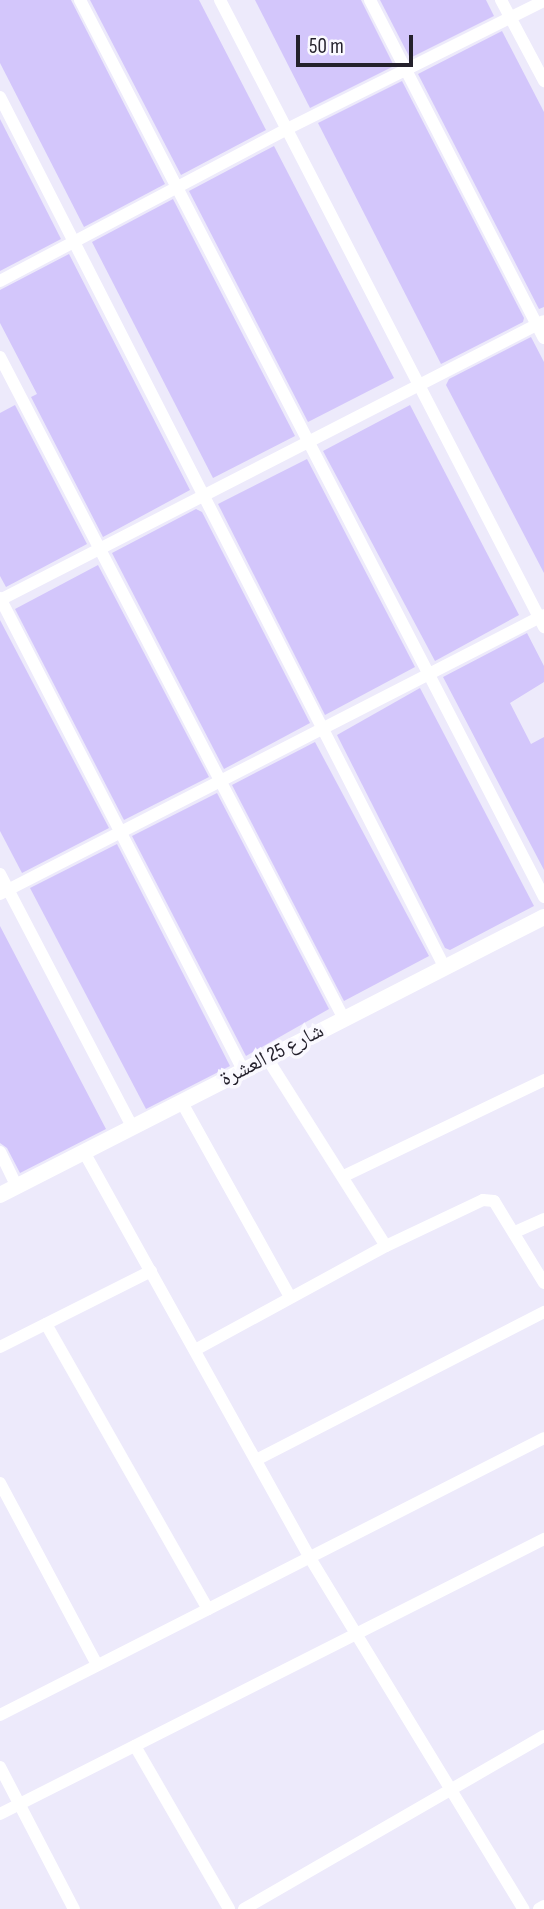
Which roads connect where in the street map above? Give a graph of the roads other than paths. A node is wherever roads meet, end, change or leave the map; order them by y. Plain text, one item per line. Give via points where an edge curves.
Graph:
1 (80, 0) edge
2 (220, 0) edge
3 (370, 0) edge
4 (501, 0) edge
5 (544, 1) edge
6 (510, 18) junction
7 (406, 71) junction
8 (544, 80) edge
9 (0, 97) edge
10 (285, 130) junction
11 (178, 189) junction
12 (73, 244) junction
13 (0, 281) edge
14 (540, 322) edge
15 (544, 338) edge
16 (0, 357) edge
17 (14, 383) junction
18 (421, 385) junction
19 (0, 390) edge
20 (310, 442) junction
21 (204, 496) junction
22 (102, 549) junction
23 (0, 599) edge
24 (542, 620) edge
25 (428, 674) junction
26 (323, 727) junction
27 (218, 780) junction
28 (119, 833) junction
29 (0, 874) edge
30 (4, 892) edge
31 (544, 897) edge
32 (544, 917) edge
33 (445, 968) junction
34 (344, 1019) junction
35 (267, 1058) junction
36 (243, 1070) junction
37 (544, 1080) edge
38 (181, 1101) junction
39 (132, 1127) junction
40 (0, 1152) edge
41 (84, 1152) junction
42 (344, 1176) junction
43 (17, 1186) junction
44 (0, 1195) edge
45 (544, 1219) edge
46 (515, 1232) junction
47 (386, 1246) junction
48 (151, 1271) junction
49 (544, 1283) edge
50 (290, 1297) junction
51 (544, 1312) edge
52 (46, 1325) junction
53 (0, 1347) edge
54 (195, 1350) junction
55 (544, 1438) edge
56 (258, 1459) junction
57 (0, 1483) edge
58 (544, 1539) edge
59 (310, 1559) junction
60 (208, 1609) junction
61 (354, 1633) junction
62 (97, 1665) junction
63 (0, 1715) edge
64 (544, 1736) edge
65 (135, 1746) junction
66 (0, 1767) edge
67 (451, 1787) junction
68 (19, 1804) junction
69 (0, 1814) edge
70 (544, 1906) edge
71 (74, 1909) edge
72 (229, 1909) edge
73 (244, 1909) edge
74 (523, 1909) edge
75 (538, 1909) edge

1 - 11 street
2 - 10 street
3 - 7 street
4 - 6 street
5 - 6 street
6 - 7 street
6 - 8 street
7 - 10 street
7 - 14 street
9 - 12 street
10 - 11 street
10 - 18 street
11 - 12 street
11 - 20 street
12 - 13 street
12 - 21 street
14 - 15 street
14 - 18 street
16 - 17 street
17 - 19 street
17 - 22 street
18 - 20 street
18 - 24 street
20 - 21 street
20 - 25 street
21 - 22 street
21 - 26 street
22 - 23 street
22 - 27 street
23 - 28 street
24 - 25 street
25 - 26 street
25 - 31 street
26 - 27 street
26 - 33 street
27 - 28 street
27 - 34 street
28 - 30 street
28 - 36 street
29 - 30 street
30 - 39 street
32 - 33 street, شارع 25 العشرة
33 - 34 street, شارع 25 العشرة
34 - 35 street, شارع 25 العشرة
35 - 36 street, شارع 25 العشرة
35 - 42 street
36 - 38 street, شارع 25 العشرة
37 - 42 street
38 - 39 street, شارع 25 العشرة
38 - 50 street
39 - 41 street, شارع 25 العشرة
40 - 43 street
41 - 43 street, شارع 25 العشرة
41 - 48 street
42 - 47 street
43 - 44 street, شارع 25 العشرة
45 - 46 street
46 - 47 street via 488,1199
46 - 49 street
47 - 50 street
48 - 52 street
48 - 54 street
50 - 54 street
51 - 56 street
52 - 53 street
52 - 60 street
54 - 56 street
55 - 59 street
56 - 59 street
57 - 62 street
58 - 61 street
59 - 60 street
59 - 61 street
60 - 62 street
61 - 65 street
61 - 67 street
62 - 63 street
64 - 67 street
65 - 68 street
65 - 72 street
66 - 68 street
67 - 73 street
67 - 74 street
68 - 69 street
68 - 71 street
70 - 75 street

